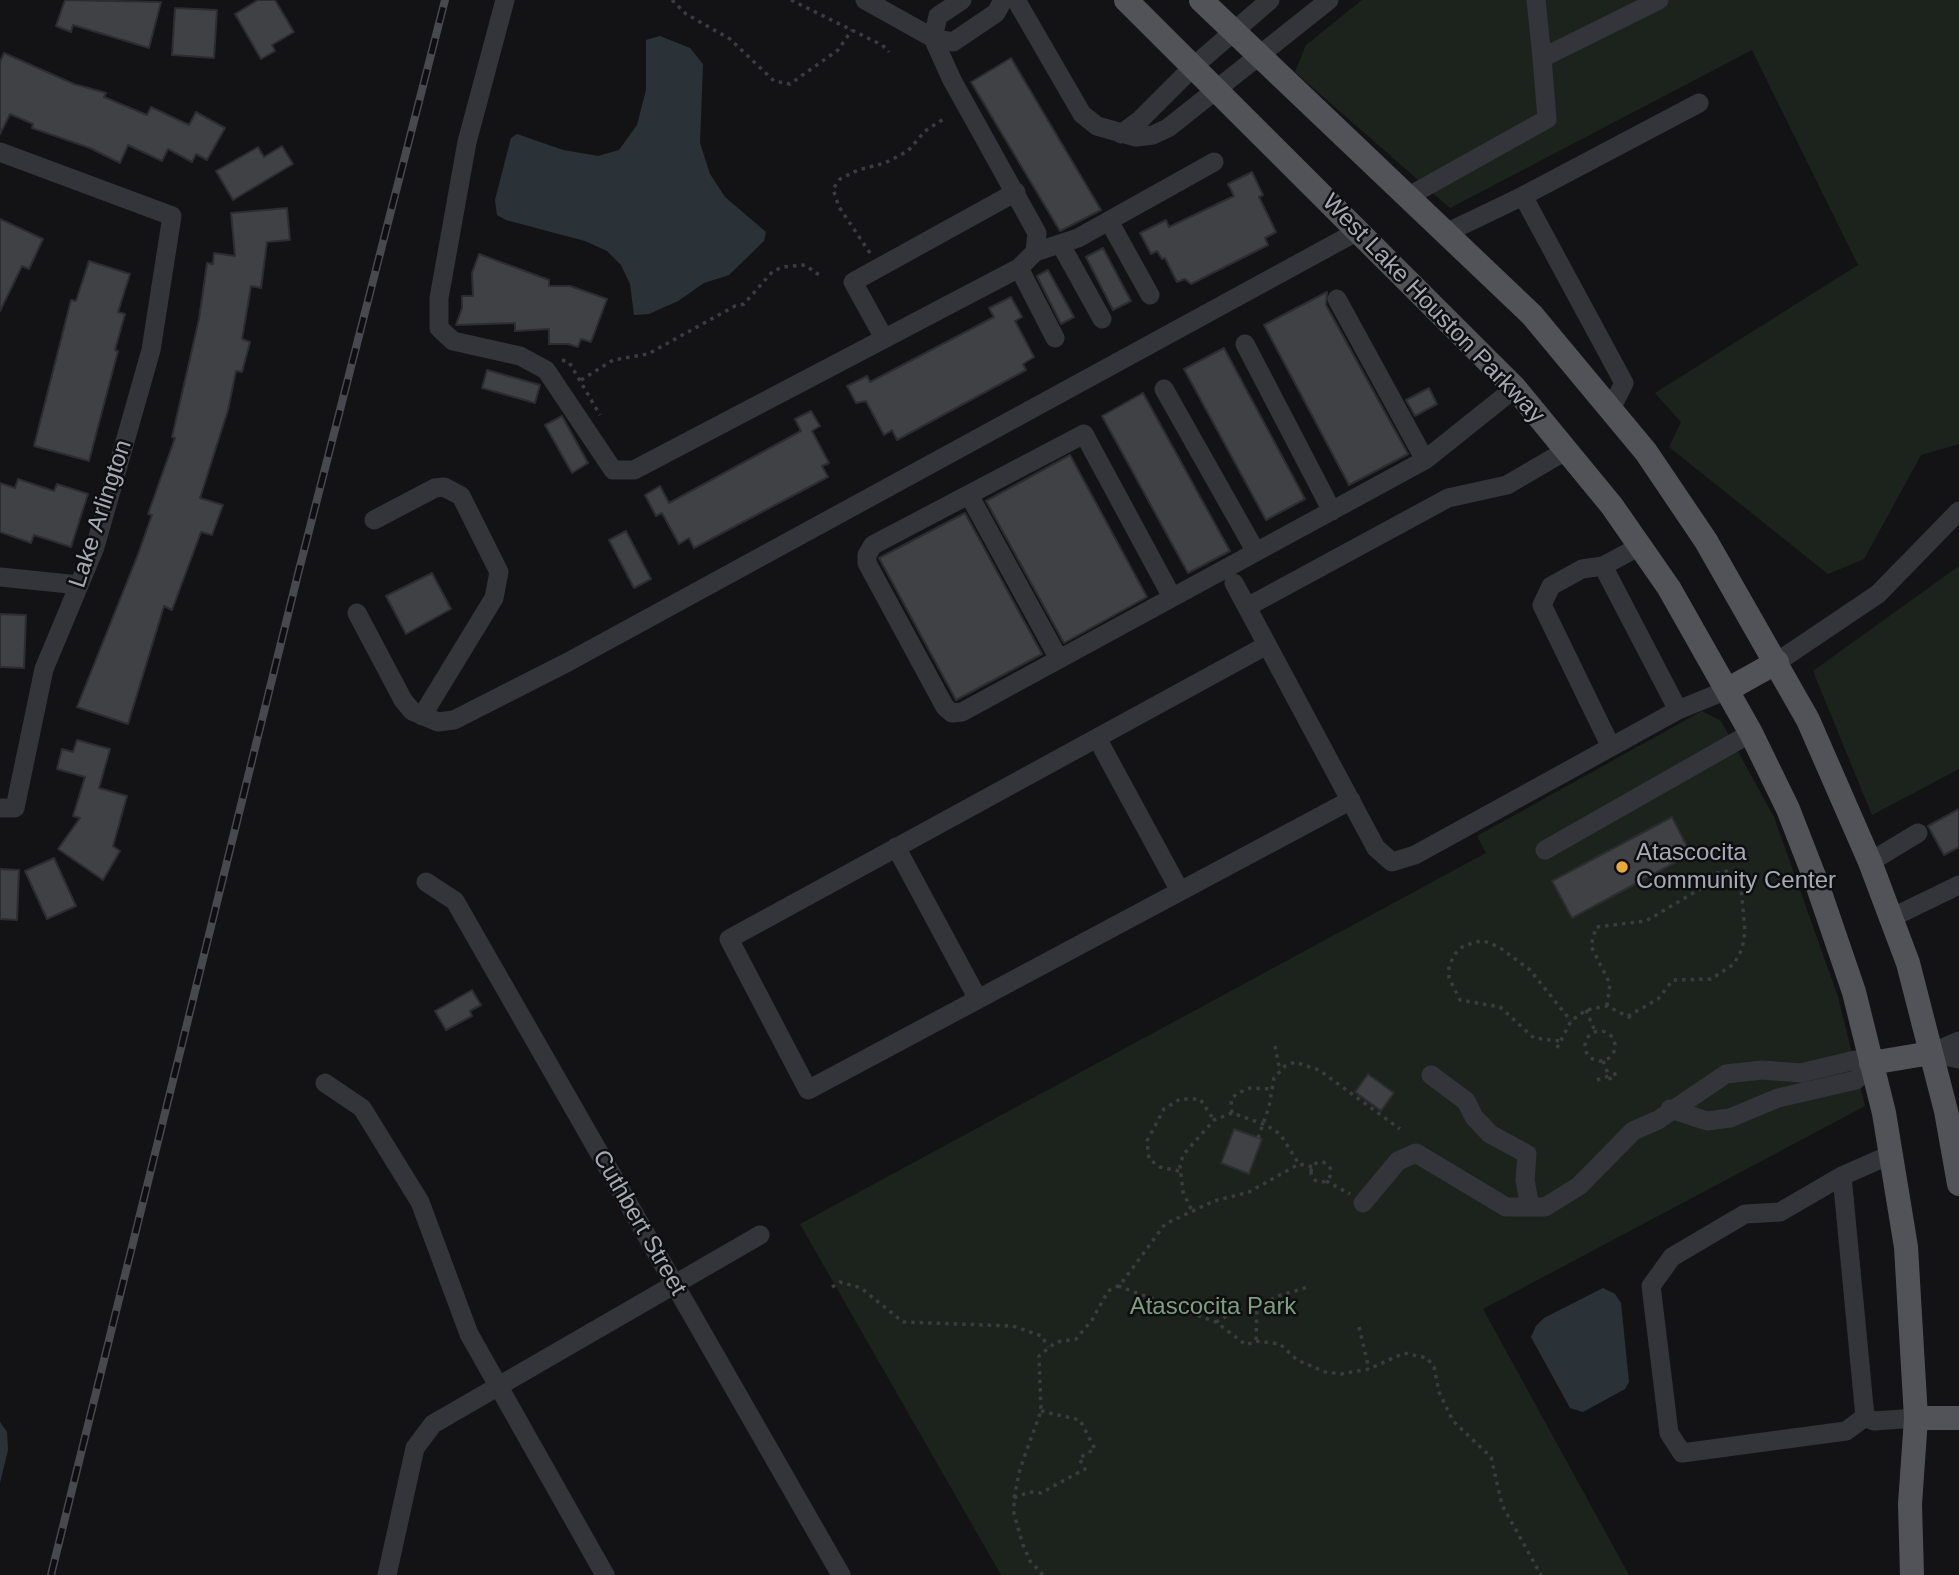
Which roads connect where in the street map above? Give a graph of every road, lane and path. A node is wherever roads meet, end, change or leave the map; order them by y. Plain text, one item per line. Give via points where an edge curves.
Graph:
1 (505, 0) edge
2 (672, 0) edge
3 (791, 0) edge
4 (865, 0) edge
5 (962, 0) edge
6 (1003, 0) edge
7 (1016, 0) edge
8 (1126, 0) edge
9 (1201, 0) edge
10 (1270, 0) edge
11 (1329, 0) edge
12 (1536, 0) edge
13 (1659, 0) edge
14 (852, 30) junction
15 (1234, 30) junction
16 (933, 38) junction
17 (889, 52) dead end
18 (1260, 57) junction
19 (1542, 58) junction
20 (1194, 66) junction
21 (1218, 90) junction
22 (1699, 103) dead end
23 (946, 118) dead end
24 (1121, 134) junction
25 (0, 152) edge
26 (1214, 162) dead end
27 (1016, 192) junction
28 (1409, 196) junction
29 (1523, 196) junction
30 (1109, 221) junction
31 (1358, 231) junction
32 (1448, 232) junction
33 (1060, 244) junction
34 (1035, 251) junction
35 (870, 253) dead end
36 (1018, 268) junction
37 (822, 277) dead end
38 (1150, 295) dead end
39 (1337, 299) dead end
40 (1102, 319) dead end
41 (884, 338) junction
42 (1055, 338) dead end
43 (1245, 344) dead end
44 (581, 380) dead end
45 (1516, 388) junction
46 (1164, 389) dead end
47 (1611, 409) junction
48 (1566, 450) junction
49 (1425, 460) junction
50 (969, 495) junction
51 (1332, 511) junction
52 (1959, 511) edge
53 (374, 520) dead end
54 (1640, 547) junction
55 (1256, 552) junction
56 (1603, 566) junction
57 (0, 577) edge
58 (1234, 583) dead end
59 (79, 585) junction
60 (1172, 597) junction
61 (1247, 607) junction
62 (356, 613) dead end
63 (1268, 645) junction
64 (1059, 659) junction
65 (1777, 663) junction
66 (1727, 690) junction
67 (1678, 710) junction
68 (422, 716) junction
69 (1751, 733) junction
70 (1097, 738) junction
71 (1611, 747) junction
72 (1351, 800) junction
73 (7, 808) edge
74 (1918, 833) dead end
75 (896, 848) junction
76 (1545, 850) dead end
77 (1870, 862) junction
78 (426, 882) dead end
79 (1959, 885) edge
80 (1180, 891) junction
81 (1891, 918) junction
82 (978, 999) junction
83 (1607, 1006) junction
84 (1586, 1010) junction
85 (1628, 1016) junction
86 (1633, 1019) dead end
87 (1571, 1021) junction
88 (1595, 1031) junction
89 (1559, 1041) junction
90 (1959, 1041) edge
91 (1275, 1046) dead end
92 (1557, 1048) dead end
93 (1931, 1053) junction
94 (1959, 1059) edge
95 (1603, 1061) junction
96 (1871, 1063) junction
97 (1280, 1071) junction
98 (1618, 1073) dead end
99 (1608, 1074) junction
100 (1431, 1075) dead end
101 (1597, 1080) dead end
102 (1611, 1081) dead end
103 (1802, 1082) junction
104 (326, 1083) dead end
105 (1272, 1089) junction
106 (1670, 1110) junction
107 (1231, 1113) junction
108 (1214, 1120) junction
109 (1263, 1124) junction
110 (1400, 1129) dead end
111 (1258, 1138) dead end
112 (1892, 1154) junction
113 (1298, 1164) junction
114 (1313, 1167) junction
115 (1180, 1171) junction
116 (1842, 1176) junction
117 (1326, 1181) junction
118 (1959, 1184) edge
119 (1363, 1203) joint
120 (1530, 1207) junction
121 (1192, 1210) junction
122 (760, 1235) dead end
123 (674, 1284) junction
124 (1118, 1286) junction
125 (832, 1287) dead end
126 (1308, 1287) dead end
127 (1257, 1307) junction
128 (1216, 1322) junction
129 (1359, 1328) dead end
130 (1256, 1341) junction
131 (1048, 1347) junction
132 (1369, 1368) junction
133 (497, 1387) junction
134 (1041, 1411) junction
135 (1865, 1417) junction
136 (1916, 1418) junction
137 (1959, 1418) edge
138 (1014, 1498) junction
139 (387, 1575) edge
140 (605, 1575) edge
141 (841, 1575) edge
142 (1043, 1575) edge
143 (1541, 1575) edge
144 (1912, 1575) edge

1 - 41 street via 467,142 439,298 439,328 453,341 520,356 546,370 613,470 634,470
2 - 14 path via 686,14 730,40 775,81 790,85 838,50
3 - 14 path
4 - 16 street
5 - 16 street via 938,16
6 - 16 street via 996,13 953,42
7 - 24 street via 1082,114
8 - 20 main road, West Lake Houston Parkway
9 - 15 main road
10 - 15 street
11 - 18 street
12 - 19 street
13 - 19 street
14 - 17 path
15 - 18 main road
15 - 20 street
16 - 27 street
18 - 21 street
18 - 28 main road
19 - 28 street via 1547,119
20 - 21 main road, West Lake Houston Parkway
20 - 24 street
21 - 24 street via 1153,135
21 - 31 main road, West Lake Houston Parkway
22 - 29 street
23 - 35 path via 925,131 908,151 858,170 833,189 839,207
25 - 59 street, Lake Arlington via 172,216 151,350 96,547
26 - 30 street
27 - 34 street via 1037,233
27 - 41 street via 853,282
28 - 32 main road
29 - 32 street
29 - 47 street via 1624,383
30 - 33 street
30 - 38 street
31 - 45 main road, West Lake Houston Parkway
31 - 68 street via 472,713 438,722
32 - 47 main road via 1532,315
33 - 34 street
33 - 40 street
34 - 36 street
36 - 41 street
36 - 42 street
37 - 44 path via 805,265 773,271 744,304 648,354 613,360
39 - 49 street
43 - 51 street
45 - 48 main road, West Lake Houston Parkway
45 - 49 street
46 - 55 street
47 - 65 main road via 1678,497
48 - 54 main road, West Lake Houston Parkway
48 - 61 street via 1507,485 1448,498
49 - 51 street
50 - 60 street via 1084,435
50 - 64 street
50 - 64 street via 873,545 867,555 867,563 945,707 952,713 962,712
51 - 55 street
52 - 65 street via 1878,594
53 - 68 street via 443,487 461,496 499,572 494,598
54 - 56 street
54 - 66 main road, West Lake Houston Parkway
55 - 60 street
56 - 67 street
56 - 71 street via 1582,569 1551,586 1542,605
57 - 59 street
58 - 61 street
59 - 73 street, Lake Arlington via 44,669
60 - 64 street
61 - 63 street
62 - 68 street via 403,700
63 - 70 street
63 - 72 street
65 - 66 main road
65 - 77 main road via 1812,729
66 - 67 street
66 - 69 main road, West Lake Houston Parkway
67 - 71 street
69 - 76 street
69 - 96 main road, West Lake Houston Parkway via 1816,881 1854,992
70 - 75 street
70 - 80 street
71 - 72 street via 1415,855 1392,862 1376,848
72 - 80 street
74 - 77 street
75 - 82 street
75 - 82 street via 729,939 808,1090
77 - 81 main road
78 - 123 street, Cuthbert Street via 455,901
79 - 81 street
80 - 82 street
81 - 93 main road via 1908,963
83 - 84 path
83 - 85 path
83 - 85 path via 1609,984 1591,946 1596,927 1646,921 1700,889 1712,874 1732,870 1740,875 1745,932 1734,964 1711,979 1673,980 1658,999
84 - 87 path
84 - 88 path
85 - 86 path
87 - 89 path
87 - 89 path via 1530,970 1499,947 1475,942 1455,954 1449,978 1460,1000 1500,1007 1534,1038
88 - 95 path via 1584,1049 1590,1058
88 - 95 path via 1605,1031 1615,1041 1612,1055
89 - 92 path
90 - 93 street
91 - 97 path
93 - 94 street
93 - 96 main road
93 - 118 main road
95 - 99 path
96 - 103 street via 1856,1080
96 - 112 main road, West Lake Houston Parkway
97 - 105 path
97 - 110 path via 1295,1062 1319,1070
98 - 99 path
99 - 101 path
99 - 102 path
100 - 120 street via 1466,1101 1490,1133 1527,1154
103 - 106 street via 1778,1098 1730,1118 1707,1121
103 - 106 street via 1762,1070 1726,1074
104 - 133 street via 362,1108 420,1202 469,1334
105 - 107 path via 1250,1088 1236,1094
105 - 109 path
106 - 120 street via 1633,1131 1563,1198
107 - 108 path
107 - 109 path
108 - 115 path via 1183,1156
108 - 115 path via 1205,1103 1191,1097 1164,1109 1147,1141 1149,1159
109 - 111 path
109 - 113 path via 1280,1134
112 - 116 street
112 - 136 main road, West Lake Houston Parkway via 1906,1247
113 - 114 path
113 - 121 path via 1249,1192
114 - 117 path via 1314,1179
114 - 117 path via 1327,1164 1331,1173
115 - 121 path
116 - 135 street
116 - 135 street via 1780,1212 1745,1213 1672,1257 1651,1286 1669,1433 1682,1453 1846,1431
117 - 119 path
119 - 120 street via 1398,1161 1416,1153 1506,1207
121 - 124 path via 1166,1224
122 - 123 street
123 - 133 street
123 - 141 street, Cuthbert Street
124 - 128 path
124 - 131 path via 1108,1291 1076,1339
125 - 131 path via 840,1282 861,1288 902,1322 1013,1326 1042,1336
126 - 127 path
127 - 128 path
127 - 130 path
128 - 130 path via 1246,1345
129 - 132 path
130 - 132 path via 1280,1344 1297,1360 1325,1371 1341,1374
131 - 134 path via 1040,1356
132 - 143 path via 1404,1353 1427,1359 1434,1367 1439,1392 1453,1421 1491,1457 1502,1505
133 - 139 street via 433,1424 415,1448
133 - 140 street
134 - 138 path
134 - 138 path via 1080,1420 1095,1449 1079,1458 1085,1469 1041,1493
135 - 136 street via 1874,1422
136 - 137 main road
136 - 144 main road, West Lake Houston Parkway via 1910,1504
138 - 142 path via 1014,1514 1030,1561

